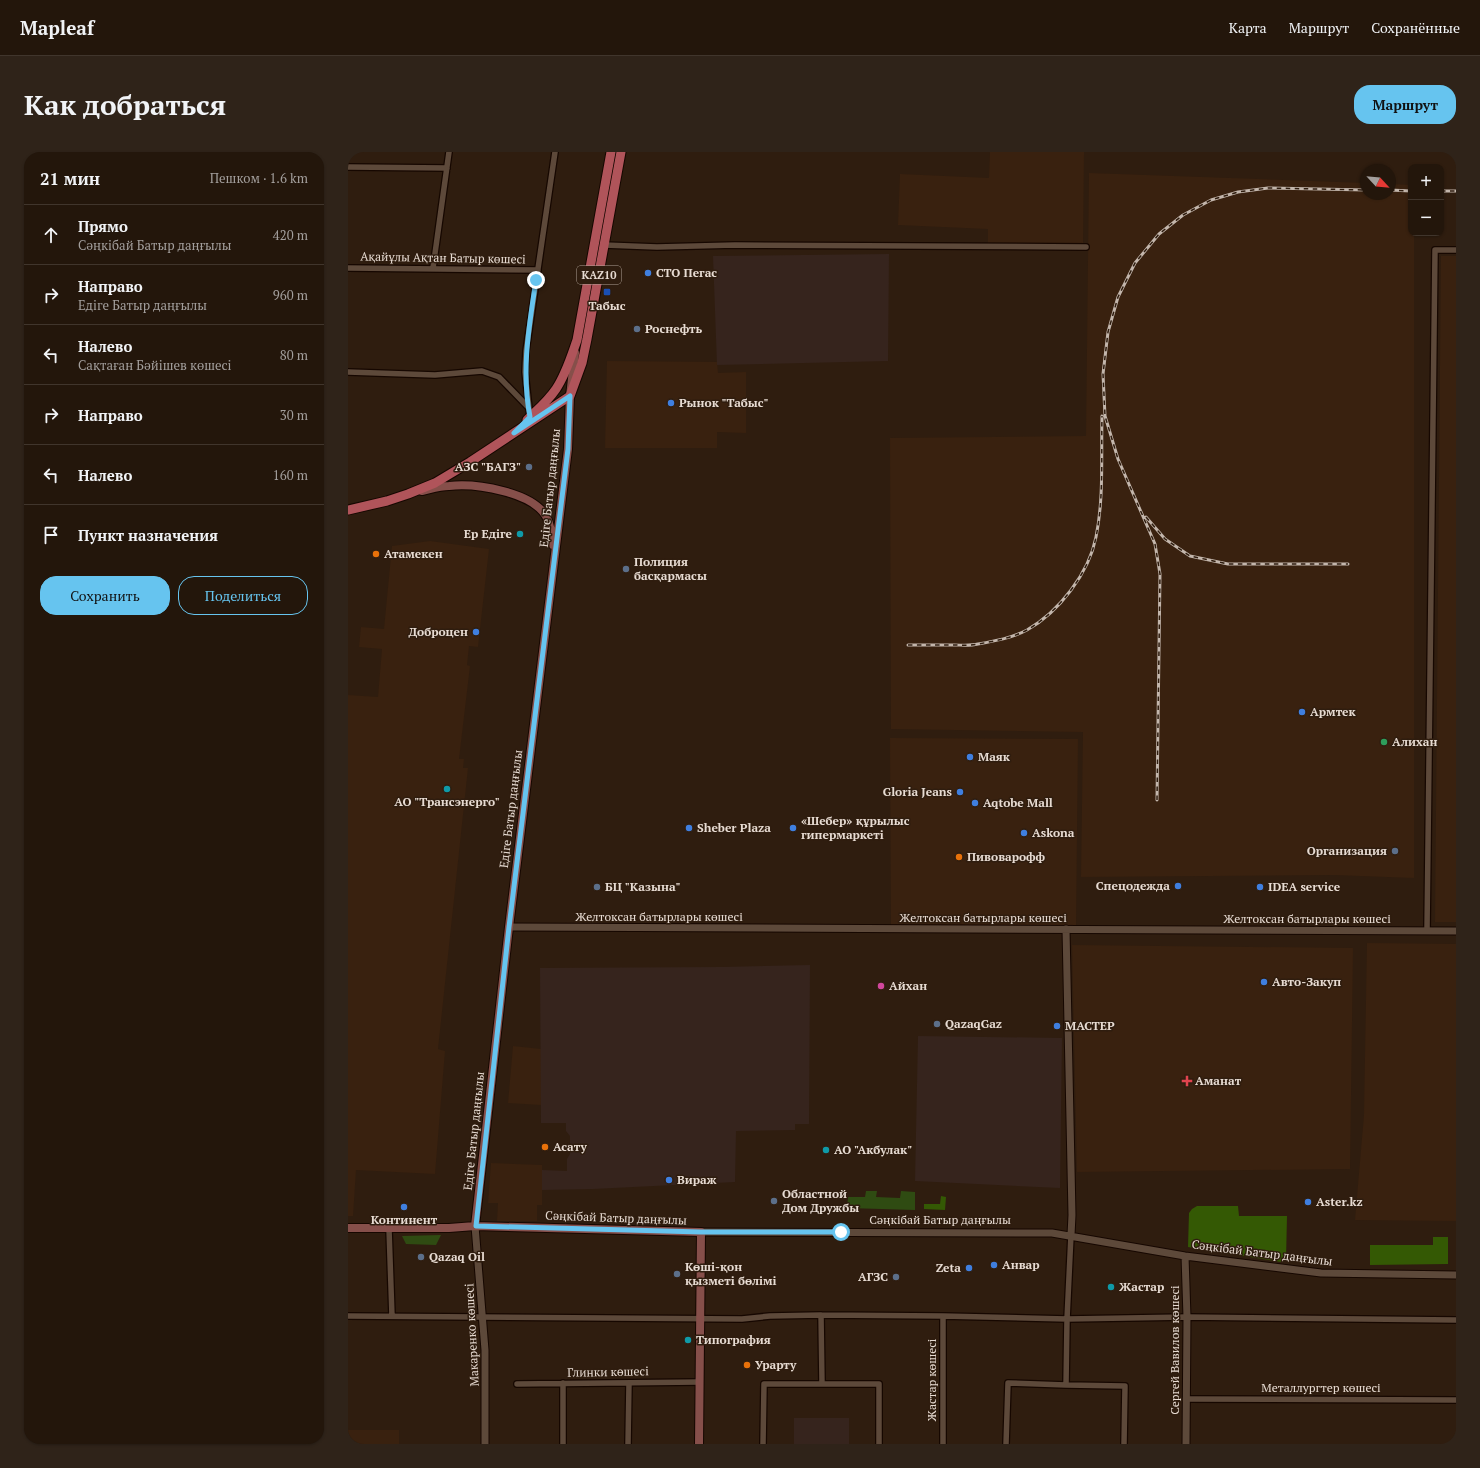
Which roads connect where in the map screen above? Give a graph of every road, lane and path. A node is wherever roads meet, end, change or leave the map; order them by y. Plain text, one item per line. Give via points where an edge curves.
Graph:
1 (449, 152) edge
2 (555, 152) edge
3 (611, 152) edge
4 (621, 152) edge
5 (348, 167) edge
6 (447, 168) junction
7 (604, 245) junction
8 (1086, 247) dead end
9 (1456, 250) edge
10 (348, 268) edge
11 (433, 268) junction
12 (538, 270) junction
13 (577, 340) junction
14 (348, 372) edge
15 (570, 396) junction
16 (528, 407) junction
17 (530, 417) junction
18 (514, 433) junction
19 (408, 494) junction
20 (348, 510) edge
21 (554, 560) junction
22 (509, 927) junction
23 (1066, 929) junction
24 (1427, 930) junction
25 (1456, 931) edge
26 (476, 1226) junction
27 (348, 1228) edge
28 (390, 1229) junction
29 (701, 1232) junction
30 (1071, 1235) junction
31 (1185, 1256) junction
32 (1456, 1275) edge
33 (821, 1315) junction
34 (348, 1316) edge
35 (392, 1316) junction
36 (483, 1316) junction
37 (943, 1316) junction
38 (1187, 1317) junction
39 (700, 1318) junction
40 (1067, 1319) junction
41 (1456, 1320) edge
42 (700, 1382) junction
43 (563, 1383) junction
44 (629, 1383) junction
45 (517, 1384) dead end
46 (822, 1384) junction
47 (1066, 1385) junction
48 (1186, 1399) junction
49 (1456, 1400) edge
50 (485, 1444) edge
51 (563, 1444) edge
52 (628, 1444) edge
53 (699, 1444) edge
54 (763, 1444) edge
55 (879, 1444) edge
56 (943, 1444) edge
57 (1006, 1444) edge
58 (1124, 1444) edge
59 (1186, 1444) edge

1 - 6 street
2 - 12 street
3 - 13 main road, Едіге Батыр даңғылы / KAZ10
4 - 7 main road, Едіге Батыр даңғылы / KAZ10
5 - 6 street
6 - 11 street
7 - 8 street
7 - 15 main road, Едіге Батыр даңғылы / KAZ10 via 582,363
9 - 24 street via 1435,250
10 - 11 street, Ақайұлы Ақтан Батыр көшесі
11 - 12 street, Ақайұлы Ақтан Батыр көшесі
12 - 16 street via 526,351
13 - 15 main road, Едіге Батыр даңғылы
13 - 17 main road, KAZ10 via 556,390
14 - 16 street via 435,375 482,371 499,377
15 - 18 main road, KAZ10
15 - 21 main road, Едіге Батыр даңғылы via 568,449
16 - 17 street
17 - 18 main road, KAZ10
18 - 19 main road, KAZ10 via 434,483
19 - 20 main road, KAZ10
19 - 21 main road via 449,486 470,485 487,487 516,496 538,507 547,518
21 - 22 main road, Едіге Батыр даңғылы
22 - 23 street, Желтоксан батырлары көшесі
22 - 26 main road, Едіге Батыр даңғылы
23 - 24 street, Желтоксан батырлары көшесі
23 - 30 street
24 - 25 street, Желтоксан батырлары көшесі
26 - 28 main road, Сәңкібай Батыр даңғылы
26 - 29 main road, Сәңкібай Батыр даңғылы
26 - 36 street, Макаренко көшесі
27 - 28 main road, Сәңкібай Батыр даңғылы
28 - 35 street
29 - 30 street, Сәңкібай Батыр даңғылы via 985,1232
29 - 39 main road
30 - 31 street, Сәңкібай Батыр даңғылы
30 - 40 street
31 - 32 street, Сәңкібай Батыр даңғылы via 1321,1273
31 - 38 street, Сергей Вавилов көшесі
33 - 37 street
33 - 39 street via 742,1319
33 - 46 street
34 - 35 street
35 - 36 street
36 - 39 street
36 - 50 street, Макаренко көшесі via 486,1350
37 - 40 street
37 - 56 street, Жастар көшесі
38 - 40 street
38 - 41 street
38 - 48 street, Сергей Вавилов көшесі
39 - 42 main road
40 - 47 street
42 - 44 street, Глинки көшесі
42 - 53 main road
43 - 44 street, Глинки көшесі
43 - 45 street, Глинки көшесі
43 - 51 street
44 - 52 street
46 - 54 street via 764,1384
46 - 55 street via 879,1384
47 - 57 street via 1008,1384
47 - 58 street via 1125,1386
48 - 49 street, Металлургтер көшесі
48 - 59 street, Сергей Вавилов көшесі

